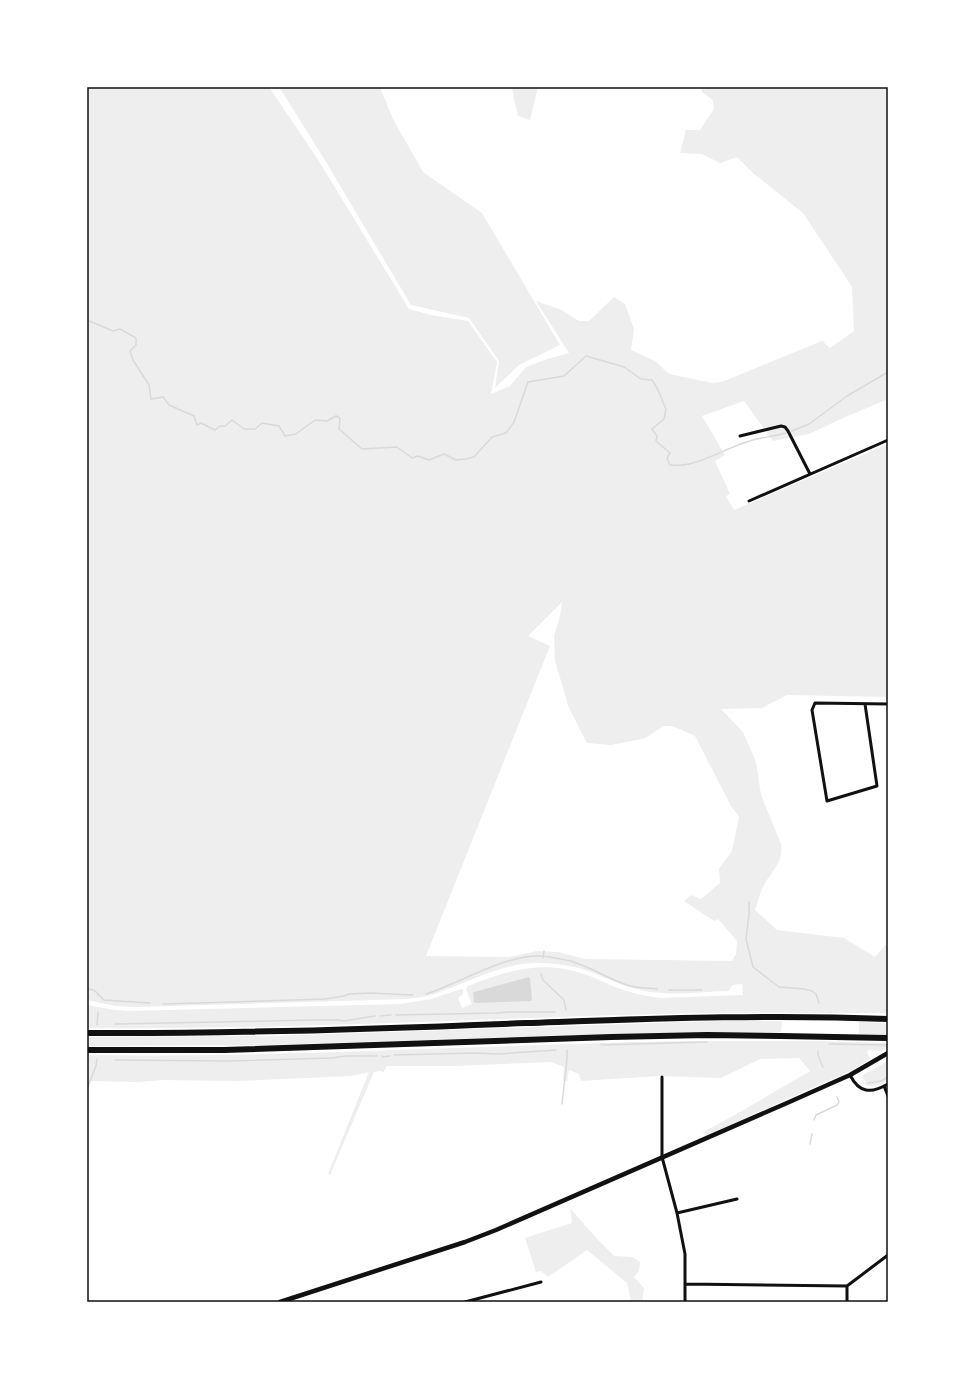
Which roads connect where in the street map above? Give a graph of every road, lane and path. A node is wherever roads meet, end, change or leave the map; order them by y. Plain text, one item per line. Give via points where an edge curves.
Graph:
1 (740, 436) dead end
2 (888, 440) edge
3 (810, 474) junction
4 (749, 501) dead end
5 (865, 704) junction
6 (888, 704) edge
7 (888, 1019) edge
8 (87, 1033) edge
9 (888, 1038) edge
10 (87, 1050) edge
11 (888, 1053) edge
12 (850, 1074) junction
13 (662, 1077) dead end
14 (888, 1084) edge
15 (884, 1086) junction
16 (888, 1096) edge
17 (662, 1158) junction
18 (737, 1199) dead end
19 (677, 1213) junction
20 (888, 1255) edge
21 (541, 1282) dead end
22 (686, 1284) junction
23 (848, 1286) junction
24 (280, 1302) edge
25 (465, 1302) edge
26 (685, 1302) edge
27 (847, 1302) edge

1 - 3 street via 781,426 786,428
2 - 3 street
3 - 4 street
5 - 5 street via 877,786 827,801 812,710 815,703
5 - 6 street
7 - 8 highway via 708,1018 280,1032
9 - 10 highway via 691,1036 254,1049
11 - 12 main road
12 - 15 street via 860,1088 876,1090
12 - 17 main road
13 - 17 street
14 - 15 street
15 - 16 street
17 - 19 street
17 - 24 main road via 471,1240
18 - 19 street
19 - 22 street via 685,1254
20 - 23 street
21 - 25 street
22 - 23 street
22 - 26 street
23 - 27 street

